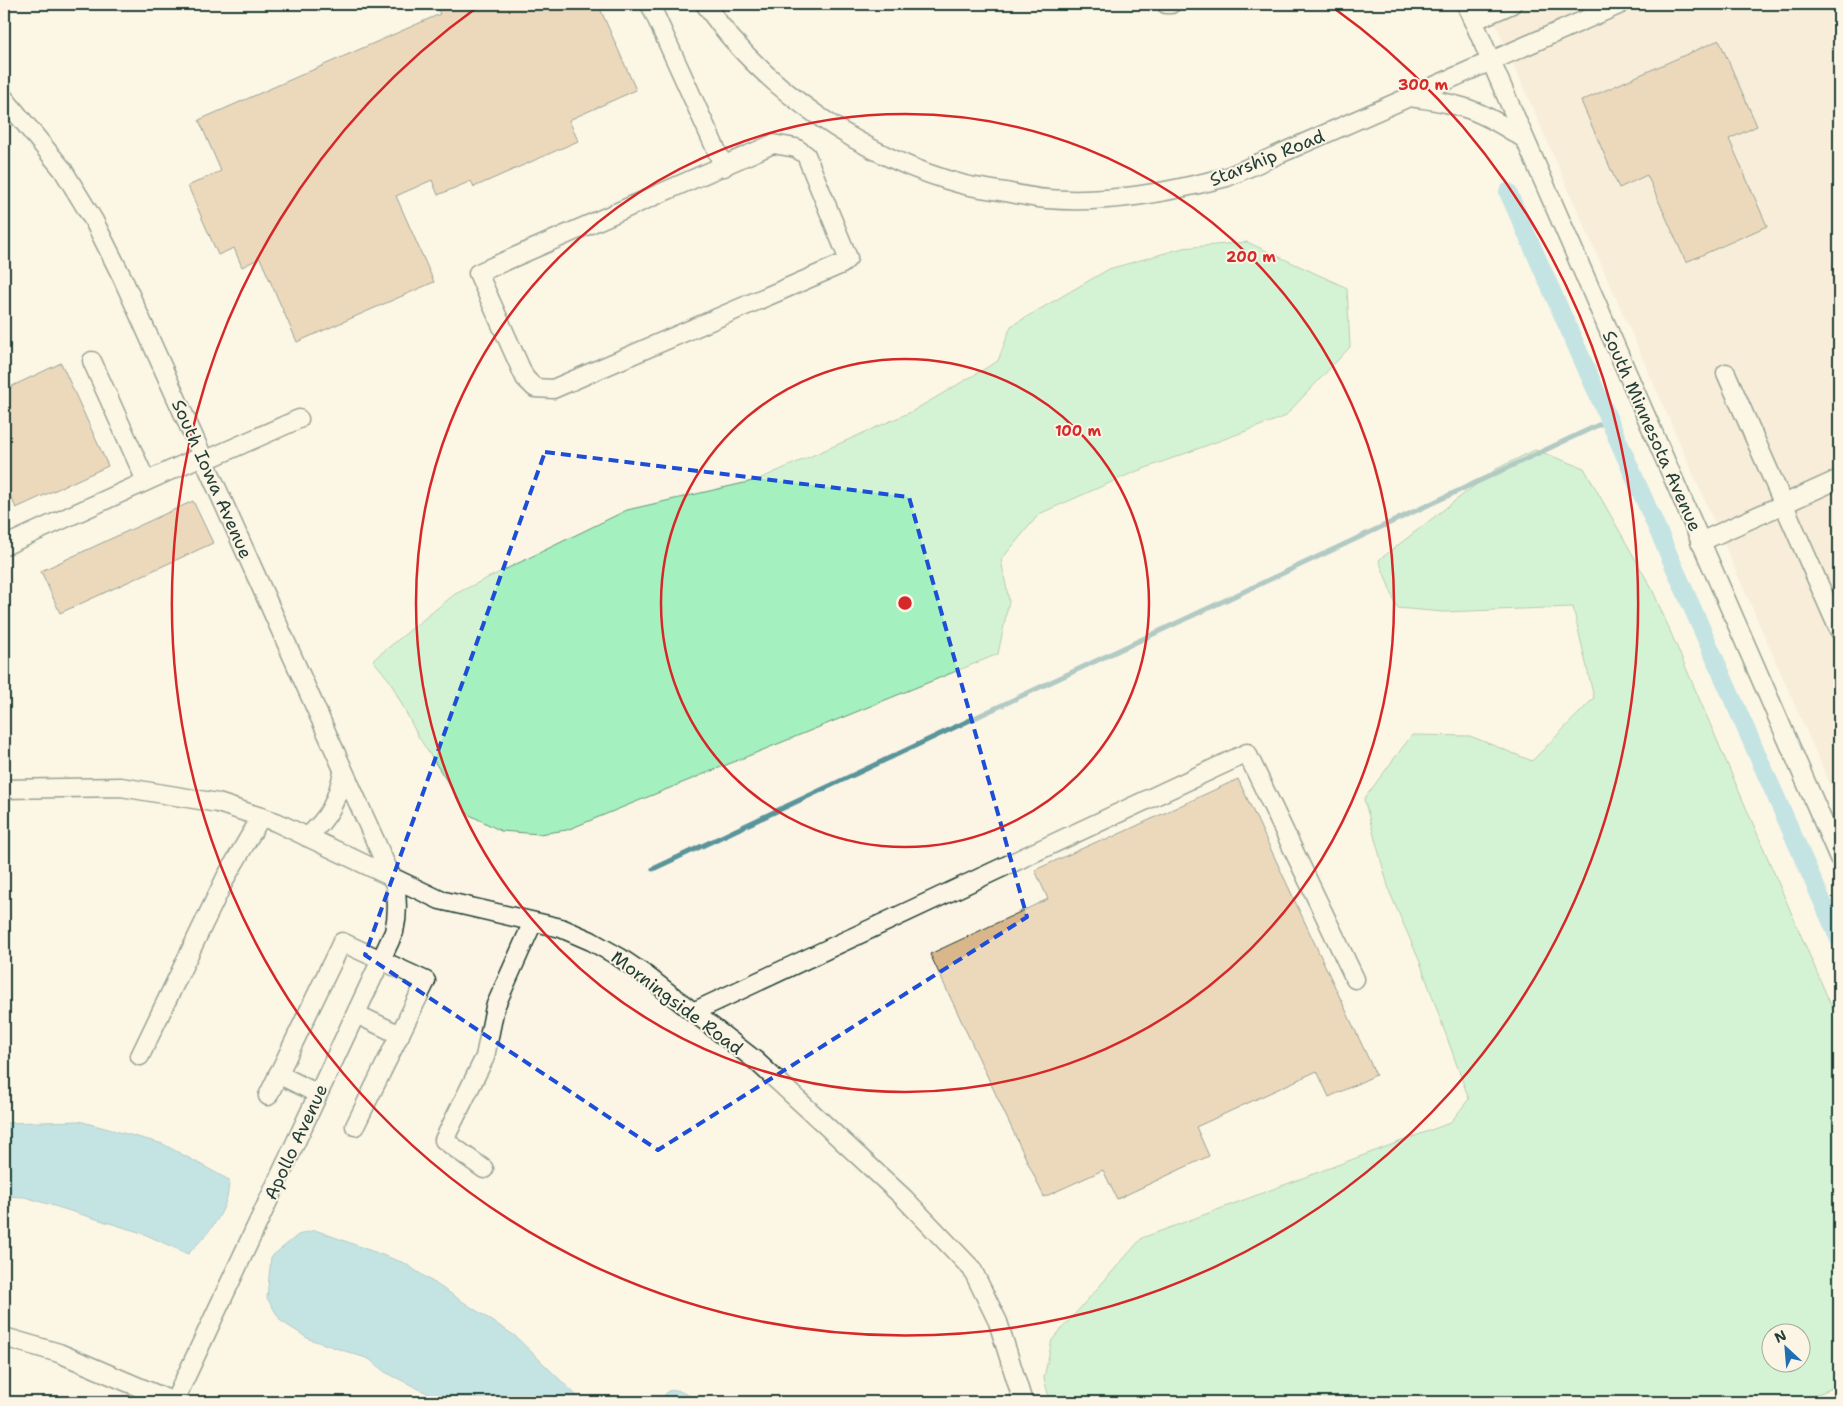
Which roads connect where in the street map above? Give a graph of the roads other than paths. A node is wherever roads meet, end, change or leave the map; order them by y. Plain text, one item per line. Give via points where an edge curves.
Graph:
1 (650, 4) edge
2 (706, 4) edge
3 (1166, 4) edge
4 (1171, 4) edge
5 (1466, 4) edge
6 (1512, 4) edge
7 (1621, 4) edge
8 (1473, 21) junction
9 (1490, 61) junction
10 (1408, 97) junction
11 (4, 98) edge
12 (1523, 138) junction
13 (724, 167) junction
14 (92, 361) dead end
15 (1726, 373) dead end
16 (299, 420) dead end
17 (203, 459) junction
18 (1839, 479) edge
19 (146, 481) junction
20 (1784, 504) junction
21 (1700, 542) junction
22 (4, 546) edge
23 (1839, 630) edge
24 (343, 773) junction
25 (4, 790) edge
26 (260, 817) junction
27 (307, 838) junction
28 (1839, 858) edge
29 (391, 878) junction
30 (533, 922) junction
31 (380, 958) junction
32 (1355, 980) dead end
33 (694, 1012) junction
34 (356, 1014) junction
35 (400, 1035) junction
36 (140, 1056) dead end
37 (278, 1074) junction
38 (318, 1094) junction
39 (268, 1096) dead end
40 (355, 1126) dead end
41 (484, 1169) dead end
42 (4, 1337) edge
43 (174, 1402) edge
44 (1023, 1402) edge

1 - 13 street
2 - 10 street, Starship Road via 738,45 782,88 824,121 858,141 914,167 965,185 1047,199 1108,199 1166,192 1228,177
3 - 4 street
5 - 8 street, South Minnesota Avenue
6 - 8 street
7 - 9 street, Starship Road
8 - 9 street, South Minnesota Avenue
9 - 10 street, Starship Road
9 - 12 street, South Minnesota Avenue
10 - 12 street via 1448,102 1480,112
11 - 17 street, South Iowa Avenue via 63,170 94,221
12 - 21 street, South Minnesota Avenue
13 - 13 street via 774,144 796,148 806,155 848,258 842,264 553,389 535,388 525,378 478,274
14 - 19 street
15 - 20 street
16 - 17 street
17 - 19 street
17 - 24 street, South Iowa Avenue
18 - 20 street
19 - 22 street
20 - 21 street
20 - 23 street
21 - 28 street, South Minnesota Avenue
24 - 27 street via 336,801 323,823
24 - 29 street, South Iowa Avenue
25 - 26 street, Morningside Road via 121,786 218,803
26 - 27 street, Morningside Road
26 - 36 street via 226,877
27 - 29 street, Morningside Road
29 - 30 street, Morningside Road via 440,900
29 - 31 street, Apollo Avenue via 395,885 398,915 394,932
30 - 33 street, Morningside Road via 561,928 591,941 647,976
30 - 41 street via 495,1007 485,1057 444,1140
31 - 34 street, Apollo Avenue
31 - 35 street via 426,981
31 - 37 street via 342,942
32 - 33 street via 1247,753
33 - 44 street, Morningside Road via 755,1060 897,1191 972,1269 998,1322
34 - 35 street
34 - 38 street, Apollo Avenue
35 - 40 street
37 - 38 street
37 - 39 street
38 - 43 street, Apollo Avenue
42 - 43 street via 59,1353

